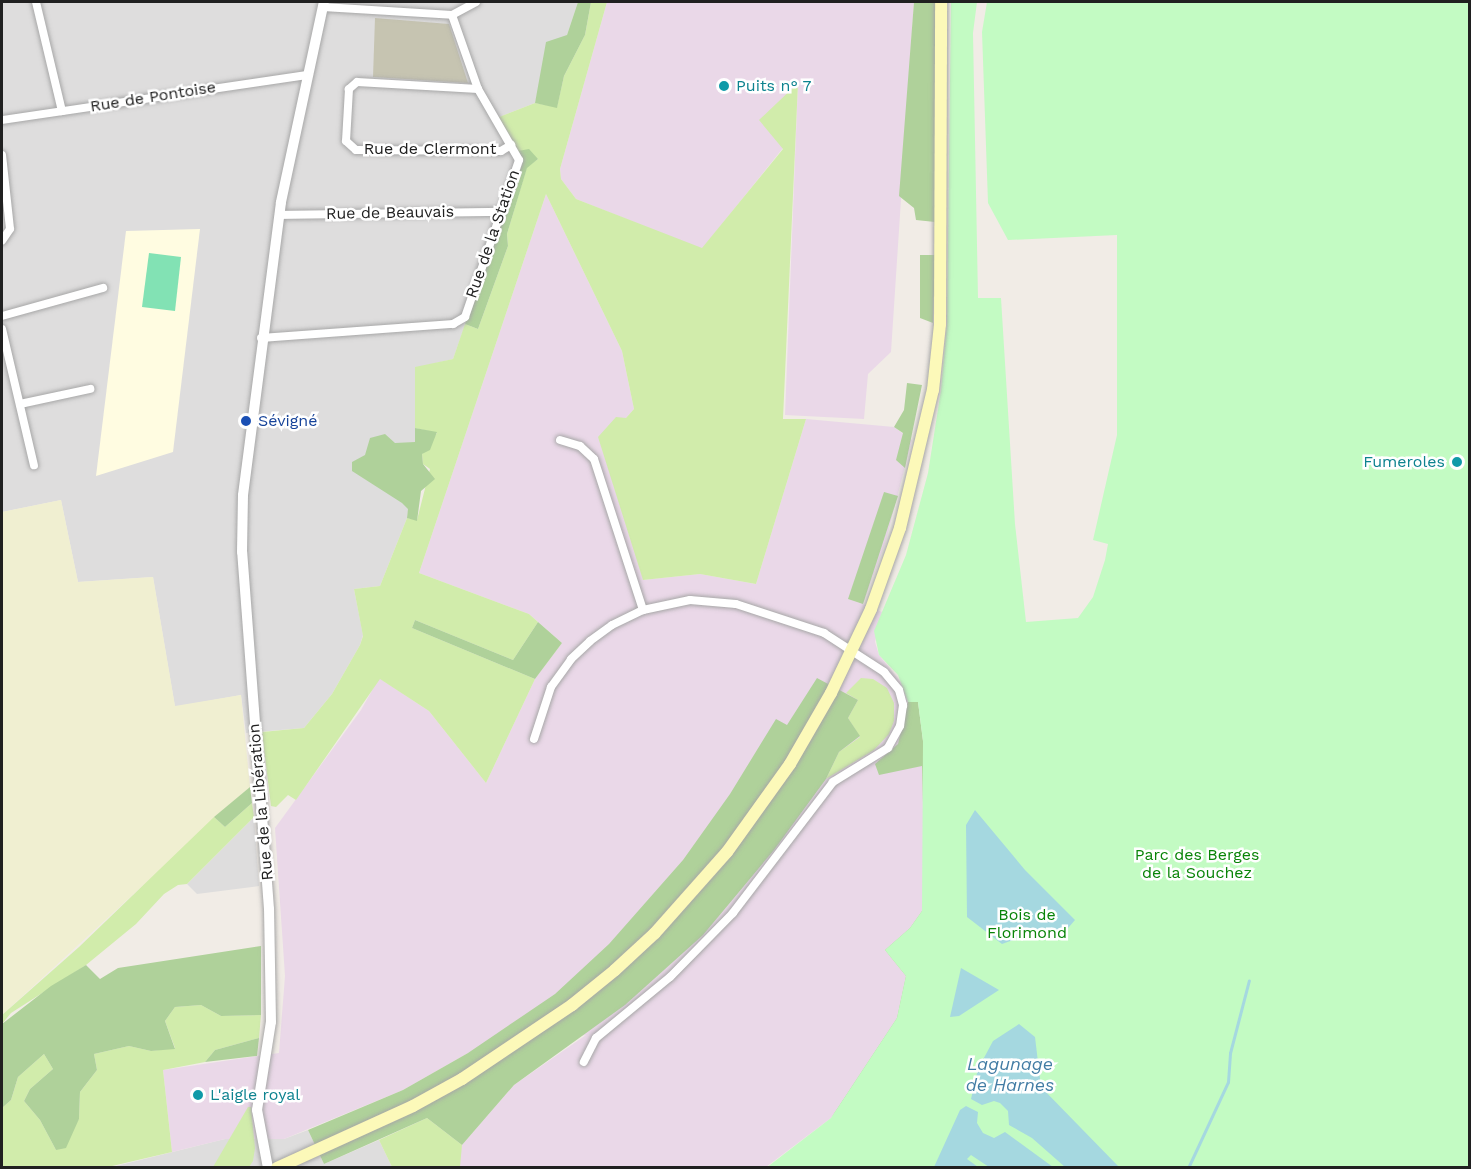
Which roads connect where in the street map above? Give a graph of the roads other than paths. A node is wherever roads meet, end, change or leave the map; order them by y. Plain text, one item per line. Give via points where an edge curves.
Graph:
1 (36, 2) edge
2 (476, 2) edge
3 (941, 2) edge
4 (324, 4) edge
5 (452, 15) junction
6 (305, 75) junction
7 (478, 89) junction
8 (62, 111) junction
9 (2, 120) edge
10 (512, 146) junction
11 (2, 155) edge
12 (501, 212) junction
13 (279, 215) junction
14 (2, 241) edge
15 (103, 288) dead end
16 (2, 316) edge
17 (2, 328) edge
18 (261, 338) junction
19 (90, 389) dead end
20 (20, 404) junction
21 (560, 440) dead end
22 (34, 465) dead end
23 (643, 610) junction
24 (853, 650) junction
25 (534, 739) dead end
26 (584, 1062) dead end
27 (268, 1167) edge
28 (277, 1167) edge

1 - 8 street
2 - 5 street
3 - 24 main road via 940,324 933,390 900,528
4 - 5 street
4 - 6 street, Rue de la Libération
5 - 7 street
6 - 8 street, Rue de Pontoise
6 - 13 street, Rue de la Libération
7 - 10 street
7 - 10 street, Rue de Clermont via 353,83 348,110 349,146 356,150 501,151
8 - 9 street, Rue de Pontoise
10 - 12 street, Rue de la Station via 519,160
11 - 14 street via 10,229
12 - 13 street, Rue de Beauvais
12 - 18 street, Rue de la Station via 465,317 459,322
13 - 18 street, Rue de la Libération
15 - 16 street
17 - 20 street
18 - 27 street, Rue de la Libération via 249,435 242,552 270,909 271,1022 257,1110
19 - 20 street
20 - 22 street
21 - 23 street via 580,446 594,459
23 - 24 street via 664,603 719,599 824,633
23 - 25 street via 612,625 571,659 551,687
24 - 26 street via 871,661 899,690 903,705 895,740 874,760 833,782 733,913 670,977 596,1038
24 - 28 main road via 790,764 757,812 692,893 615,970 572,1005 462,1079 413,1106

